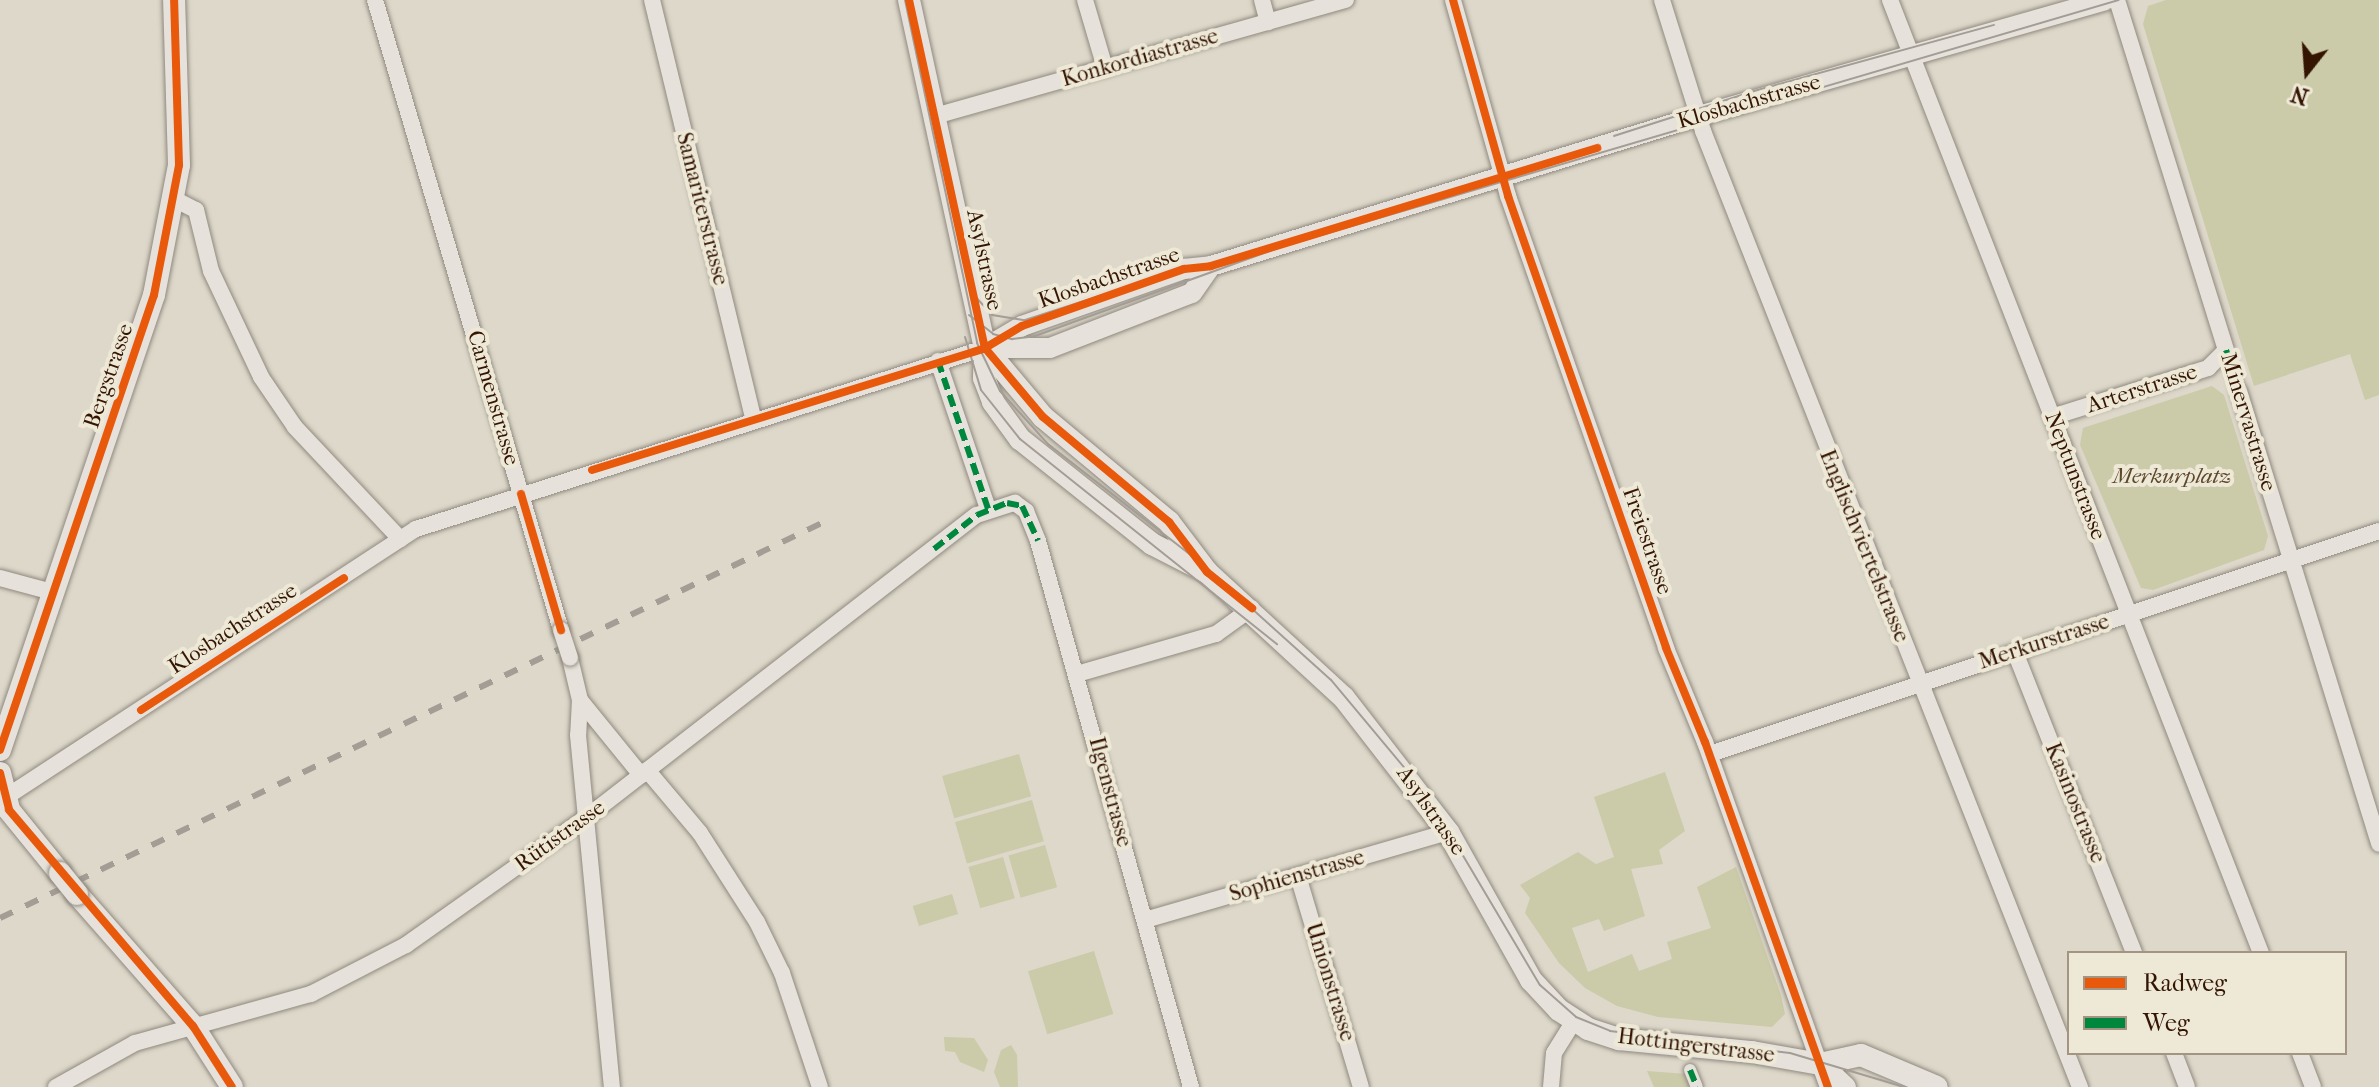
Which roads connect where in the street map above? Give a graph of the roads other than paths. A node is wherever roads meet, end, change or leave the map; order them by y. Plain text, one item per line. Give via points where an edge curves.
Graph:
1 (174, 0) edge
2 (375, 0) edge
3 (652, 0) edge
4 (909, 0) edge
5 (1085, 0) edge
6 (1262, 0) edge
7 (1346, 0) edge
8 (1453, 0) edge
9 (1662, 0) edge
10 (1890, 0) edge
11 (2105, 0) edge
12 (2117, 0) edge
13 (1268, 22) junction
14 (1908, 55) junction
15 (1105, 68) junction
16 (935, 116) junction
17 (1699, 116) junction
18 (1502, 176) junction
19 (174, 199) junction
20 (1211, 266) junction
21 (985, 348) junction
22 (2226, 350) junction
23 (938, 361) junction
24 (2239, 391) joint
25 (2052, 417) junction
26 (753, 418) junction
27 (521, 494) junction
28 (1017, 504) joint
29 (988, 509) junction
30 (2379, 531) edge
31 (400, 539) junction
32 (2291, 561) junction
33 (1207, 572) junction
34 (0, 578) edge
35 (52, 592) junction
36 (1252, 608) junction
37 (2128, 615) junction
38 (2015, 652) junction
39 (1077, 674) junction
40 (1919, 683) junction
41 (580, 700) junction
42 (0, 750) edge
43 (1710, 754) junction
44 (0, 773) edge
45 (644, 773) junction
46 (2, 799) edge
47 (587, 817) junction
48 (1448, 832) junction
49 (2378, 837) edge
50 (1298, 876) junction
51 (1145, 920) junction
52 (2133, 951) edge
53 (2260, 951) edge
54 (1574, 1021) junction
55 (193, 1026) junction
56 (2067, 1054) edge
57 (2067, 1055) edge
58 (2175, 1055) edge
59 (2301, 1055) edge
60 (1820, 1064) junction
61 (1690, 1070) dead end
62 (56, 1087) edge
63 (232, 1087) edge
64 (612, 1087) edge
65 (820, 1087) edge
66 (1191, 1087) edge
67 (1361, 1087) edge
68 (1551, 1087) edge
69 (1697, 1087) edge
70 (1828, 1087) edge
71 (1845, 1087) edge
72 (1937, 1087) edge
73 (2080, 1087) edge
74 (2187, 1087) edge
75 (2313, 1087) edge

1 - 19 main road, Bergstrasse via 181,109
2 - 27 street, Carmenstrasse
3 - 26 street, Samariterstrasse
4 - 16 main road, Asylstrasse
5 - 15 street
6 - 13 street
7 - 13 street, Konkordiastrasse
8 - 18 street, Freiestrasse
9 - 17 street, Englischviertelstrasse
10 - 14 street, Neptunstrasse
11 - 14 street, Klosbachstrasse
12 - 22 street, Minervastrasse
13 - 15 street, Konkordiastrasse
14 - 17 street, Klosbachstrasse
14 - 25 street, Neptunstrasse
15 - 16 street, Konkordiastrasse
16 - 21 main road, Asylstrasse
17 - 18 street, Klosbachstrasse
17 - 40 street, Englischviertelstrasse
18 - 20 street, Klosbachstrasse
18 - 43 street, Freiestrasse via 1666,648
19 - 31 street via 196,210 211,271 261,377 295,427
19 - 35 main road, Bergstrasse via 145,326
20 - 21 street, Klosbachstrasse via 1184,269 1041,319
20 - 21 street, Klosbachstrasse via 1192,293 1050,348
21 - 23 street, Klosbachstrasse
21 - 33 main road, Asylstrasse via 1043,417 1169,522
21 - 33 main road, Asylstrasse via 984,378 993,402 1020,439 1152,544
22 - 24 street, Minervastrasse
22 - 25 street, Arterstrasse via 2208,368
23 - 26 street, Klosbachstrasse
23 - 29 street
24 - 32 street, Minervastrasse
25 - 37 street, Neptunstrasse
26 - 27 street, Klosbachstrasse
27 - 31 street, Klosbachstrasse
27 - 41 street, Carmenstrasse, bridge
28 - 29 street, Rütistrasse
28 - 39 street, Ilgenstrasse via 1026,511 1038,541
29 - 45 street, Rütistrasse
30 - 32 street, Merkurstrasse
31 - 46 street, Klosbachstrasse
32 - 37 street, Merkurstrasse
32 - 49 street, Minervastrasse
33 - 36 main road, Asylstrasse
34 - 35 street
35 - 42 main road, Bergstrasse
36 - 39 street via 1216,634
36 - 48 main road, Asylstrasse via 1344,698
37 - 38 street, Merkurstrasse
37 - 53 street, Neptunstrasse
38 - 40 street, Merkurstrasse
38 - 52 street, Kasinostrasse
39 - 51 street, Ilgenstrasse
40 - 43 street, Merkurstrasse
40 - 56 street, Englischviertelstrasse
41 - 45 street
41 - 47 street, Carmenstrasse via 578,735
43 - 60 street, Freiestrasse
44 - 46 main road
45 - 47 street, Rütistrasse
45 - 65 street via 700,833 757,922 782,973
46 - 55 main road, bridge
47 - 55 street, Rütistrasse via 429,930 345,979 274,1007
47 - 64 street, Carmenstrasse
48 - 50 street, Sophienstrasse
48 - 54 main road, Asylstrasse via 1531,980
50 - 51 street, Sophienstrasse
50 - 67 street, Unionstrasse
51 - 66 street, Ilgenstrasse
54 - 60 main road, Hottingerstrasse via 1631,1041
54 - 68 street via 1554,1053
55 - 62 street, Rütistrasse via 135,1043
55 - 63 main road
57 - 73 street, Englischviertelstrasse
58 - 74 street
59 - 75 street
60 - 70 street, Freiestrasse
60 - 71 main road
60 - 72 main road, Hottingerstrasse via 1861,1055
61 - 69 street

